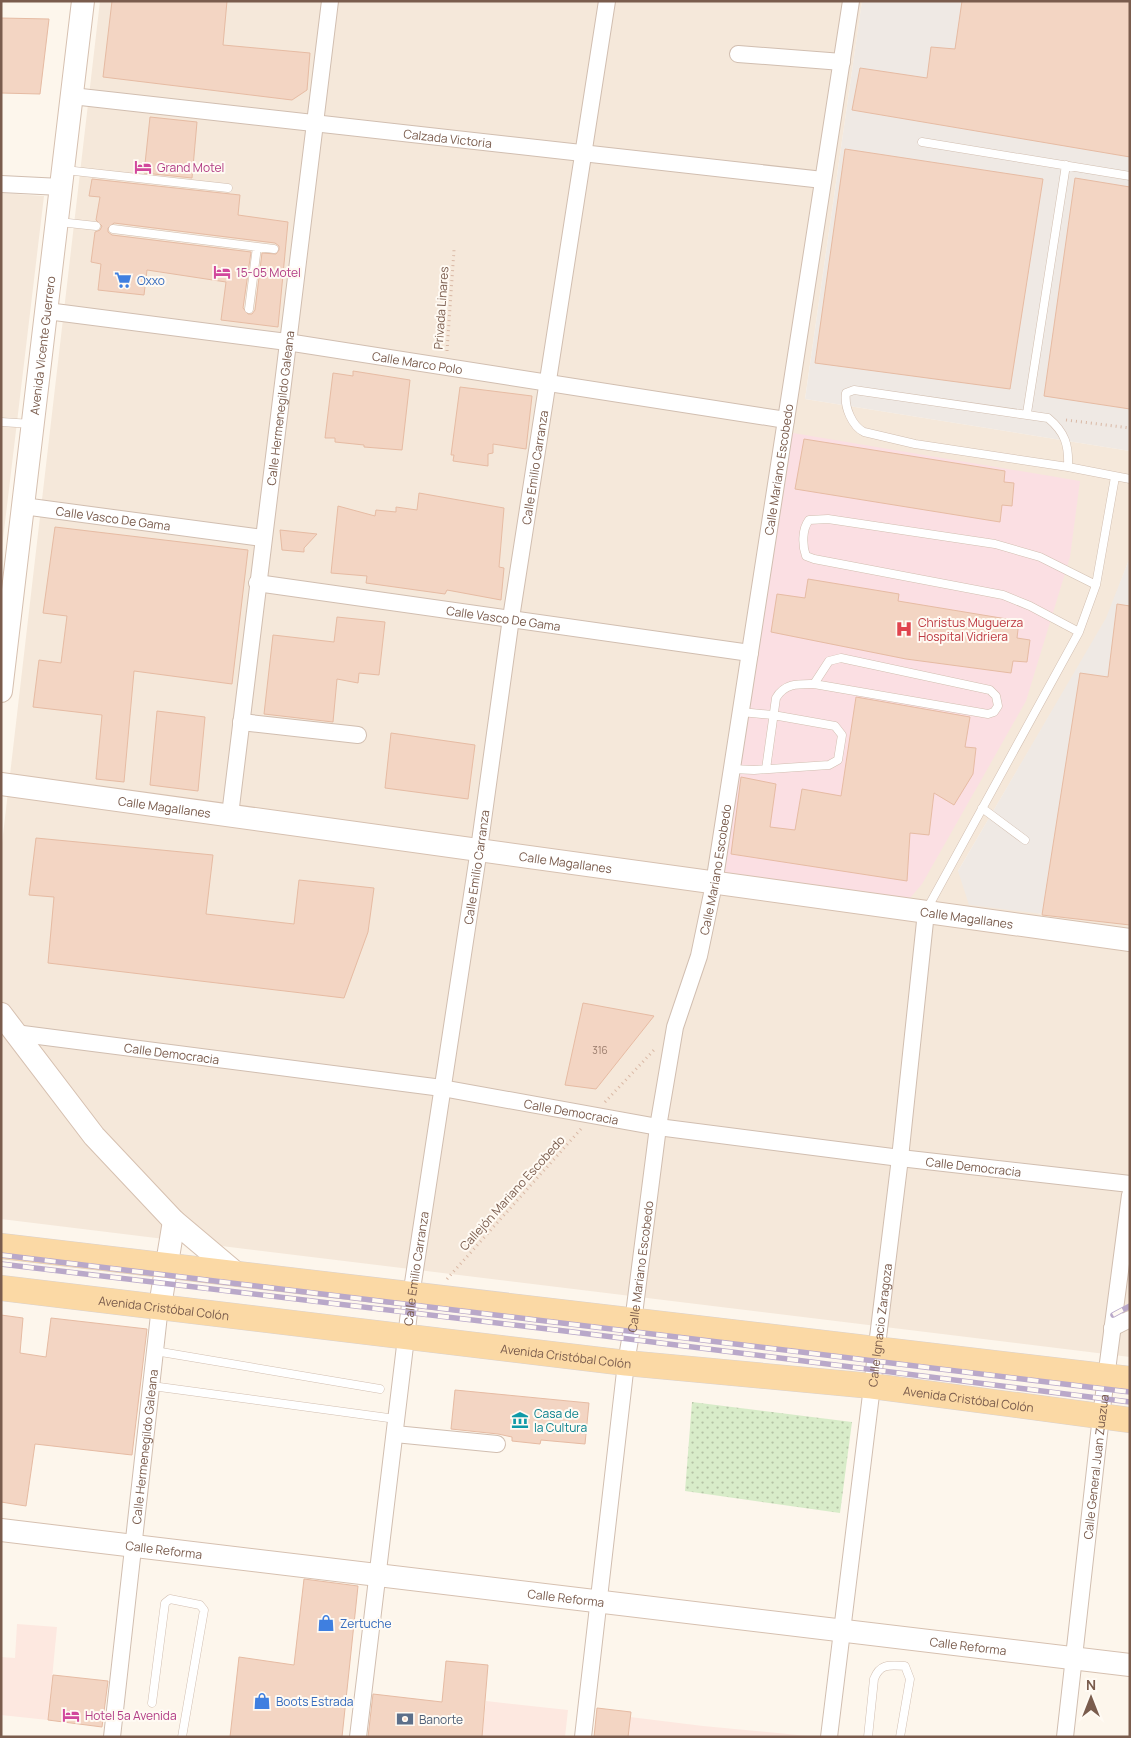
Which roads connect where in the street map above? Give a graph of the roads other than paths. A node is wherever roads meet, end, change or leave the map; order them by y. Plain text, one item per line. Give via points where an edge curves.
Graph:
1 (83, 1) edge
2 (330, 1) edge
3 (607, 1) edge
4 (851, 1) edge
5 (738, 54) dead end
6 (842, 62) junction
7 (72, 96) junction
8 (315, 123) junction
9 (922, 142) dead end
10 (585, 153) junction
11 (1066, 165) junction
12 (1130, 176) edge
13 (62, 178) junction
14 (823, 180) junction
15 (1, 184) edge
16 (228, 188) dead end
17 (57, 221) junction
18 (96, 226) dead end
19 (113, 229) dead end
20 (257, 247) junction
21 (274, 250) dead end
22 (249, 309) dead end
23 (47, 311) junction
24 (287, 342) junction
25 (550, 382) junction
26 (1027, 413) junction
27 (786, 420) junction
28 (1, 422) edge
29 (33, 424) junction
30 (1068, 467) junction
31 (1115, 477) junction
32 (1130, 479) edge
33 (23, 506) junction
34 (262, 538) junction
35 (257, 582) junction
36 (1096, 585) junction
37 (511, 618) junction
38 (1079, 632) junction
39 (750, 653) junction
40 (3, 660) edge
41 (814, 684) junction
42 (1, 692) edge
43 (741, 712) junction
44 (773, 715) junction
45 (241, 722) junction
46 (358, 735) dead end
47 (732, 769) junction
48 (766, 769) junction
49 (1, 784) edge
50 (982, 808) junction
51 (230, 815) junction
52 (1025, 840) dead end
53 (479, 849) junction
54 (714, 884) junction
55 (926, 912) junction
56 (1130, 940) edge
57 (1, 1014) edge
58 (15, 1033) junction
59 (442, 1088) junction
60 (658, 1127) junction
61 (900, 1158) junction
62 (1130, 1184) edge
63 (1130, 1195) edge
64 (174, 1222) junction
65 (1, 1246) edge
66 (166, 1265) junction
67 (238, 1275) junction
68 (1, 1288) edge
69 (411, 1296) junction
70 (160, 1306) junction
71 (1130, 1318) edge
72 (633, 1322) junction
73 (1112, 1328) junction
74 (406, 1336) junction
75 (155, 1351) junction
76 (876, 1351) junction
77 (626, 1363) junction
78 (1118, 1378) edge
79 (152, 1386) junction
80 (872, 1386) junction
81 (380, 1388) dead end
82 (1101, 1416) junction
83 (1130, 1420) edge
84 (396, 1426) junction
85 (497, 1444) dead end
86 (1, 1530) edge
87 (134, 1545) junction
88 (377, 1576) junction
89 (598, 1602) junction
90 (842, 1631) junction
91 (1075, 1659) junction
92 (1130, 1665) edge
93 (152, 1703) dead end
94 (112, 1737) edge
95 (182, 1737) edge
96 (358, 1737) edge
97 (583, 1737) edge
98 (829, 1737) edge
99 (868, 1737) edge
100 (900, 1737) edge
101 (1065, 1737) edge

1 - 7 street, Avenida Vicente Guerrero
2 - 8 street, Calle Hermenegildo Galeana
3 - 10 street, Calle Emilio Carranza
4 - 6 street, Calle Mariano Escobedo
5 - 6 street
6 - 14 street, Calle Mariano Escobedo
7 - 8 street, Calzada Victoria
7 - 13 street, Avenida Vicente Guerrero
8 - 10 street, Calzada Victoria
8 - 24 street, Calle Hermenegildo Galeana
9 - 11 lane
10 - 14 street, Calzada Victoria
10 - 25 street, Calle Emilio Carranza
11 - 12 lane
11 - 26 lane
13 - 15 street
13 - 16 lane
13 - 17 street, Avenida Vicente Guerrero
14 - 27 street, Calle Mariano Escobedo
17 - 18 lane
17 - 23 street, Avenida Vicente Guerrero
19 - 20 lane
20 - 21 lane
20 - 22 lane
23 - 24 street, Calle Marco Polo
23 - 29 street, Avenida Vicente Guerrero
24 - 25 street, Calle Marco Polo
24 - 34 street, Calle Hermenegildo Galeana
25 - 27 street, Calle Marco Polo
25 - 37 street, Calle Emilio Carranza
26 - 30 lane via 1048,418 1058,426 1065,436
26 - 30 lane via 854,390 845,396 852,421 864,432 915,444
27 - 39 street, Calle Mariano Escobedo
28 - 29 lane
29 - 33 street, Avenida Vicente Guerrero
30 - 31 lane
31 - 32 lane
31 - 36 lane
33 - 34 street, Calle Vasco De Gama
33 - 40 street, Avenida Vicente Guerrero
34 - 35 street, Calle Hermenegildo Galeana
35 - 37 street, Calle Vasco De Gama
35 - 45 street, Calle Hermenegildo Galeana
36 - 38 lane
36 - 38 lane via 1040,557 995,544 828,519 809,520 806,524 806,556 1003,595
37 - 39 street, Calle Vasco De Gama
37 - 53 street, Calle Emilio Carranza
38 - 50 lane
39 - 43 street, Calle Mariano Escobedo
40 - 42 street, Avenida Vicente Guerrero
41 - 41 lane via 988,714 998,706 996,696 990,690 841,658 829,661
41 - 44 lane via 785,687 776,698
43 - 44 lane
43 - 47 street, Calle Mariano Escobedo
44 - 48 lane
44 - 48 lane via 835,726 842,735 836,763
45 - 46 street
45 - 51 street, Calle Hermenegildo Galeana
47 - 48 lane
47 - 54 street, Calle Mariano Escobedo
49 - 51 street, Calle Magallanes
50 - 52 lane
50 - 55 lane
51 - 53 street, Calle Magallanes
53 - 54 street, Calle Magallanes
53 - 59 street, Calle Emilio Carranza
54 - 55 street, Calle Magallanes
54 - 60 street, Calle Mariano Escobedo via 699,956 675,1027
55 - 56 street, Calle Magallanes
55 - 61 street, Calle Ignacio Zaragoza
57 - 58 street
58 - 59 street, Calle Democracia
58 - 64 street via 94,1136
59 - 60 street, Calle Democracia
59 - 69 street, Calle Emilio Carranza
60 - 61 street, Calle Democracia
60 - 72 street, Calle Mariano Escobedo
61 - 62 street, Calle Democracia
61 - 76 street, Calle Ignacio Zaragoza
63 - 73 street, Calle General Juan Zuazua
64 - 66 street
64 - 67 street
65 - 66 main road
66 - 67 main road
66 - 70 street
67 - 69 main road
68 - 70 main road, Avenida Cristóbal Colón
69 - 72 main road
69 - 74 street, Calle Emilio Carranza
70 - 74 main road, Avenida Cristóbal Colón
70 - 75 street, Calle Hermenegildo Galeana
71 - 73 street
72 - 76 main road
72 - 77 street, Calle Mariano Escobedo
73 - 78 street, Calle General Juan Zuazua
74 - 77 main road, Avenida Cristóbal Colón
74 - 84 street, Calle Emilio Carranza
75 - 79 street, Calle Hermenegildo Galeana
75 - 81 lane
76 - 78 main road
76 - 80 street, Calle Ignacio Zaragoza
77 - 80 main road, Avenida Cristóbal Colón
77 - 89 street, Calle Mariano Escobedo
78 - 82 street, Calle General Juan Zuazua
79 - 84 lane
79 - 87 street, Calle Hermenegildo Galeana
80 - 82 main road, Avenida Cristóbal Colón
80 - 90 street, Calle Ignacio Zaragoza
82 - 83 main road, Avenida Cristóbal Colón
82 - 91 street, Calle General Juan Zuazua
84 - 85 street
84 - 88 street, Calle Emilio Carranza
86 - 87 street, Calle Reforma
87 - 88 street, Calle Reforma
87 - 94 street, Calle Hermenegildo Galeana
88 - 89 street, Calle Reforma
88 - 96 street, Calle Emilio Carranza
89 - 90 street, Calle Reforma
89 - 97 street, Calle Mariano Escobedo
90 - 91 street, Calle Reforma
90 - 98 street, Calle Ignacio Zaragoza
91 - 92 street, Calle Reforma
91 - 101 street, Calle General Juan Zuazua
93 - 95 lane via 164,1603 170,1599 200,1605 204,1610
99 - 100 lane via 877,1670 885,1665 895,1665 905,1666 910,1679

